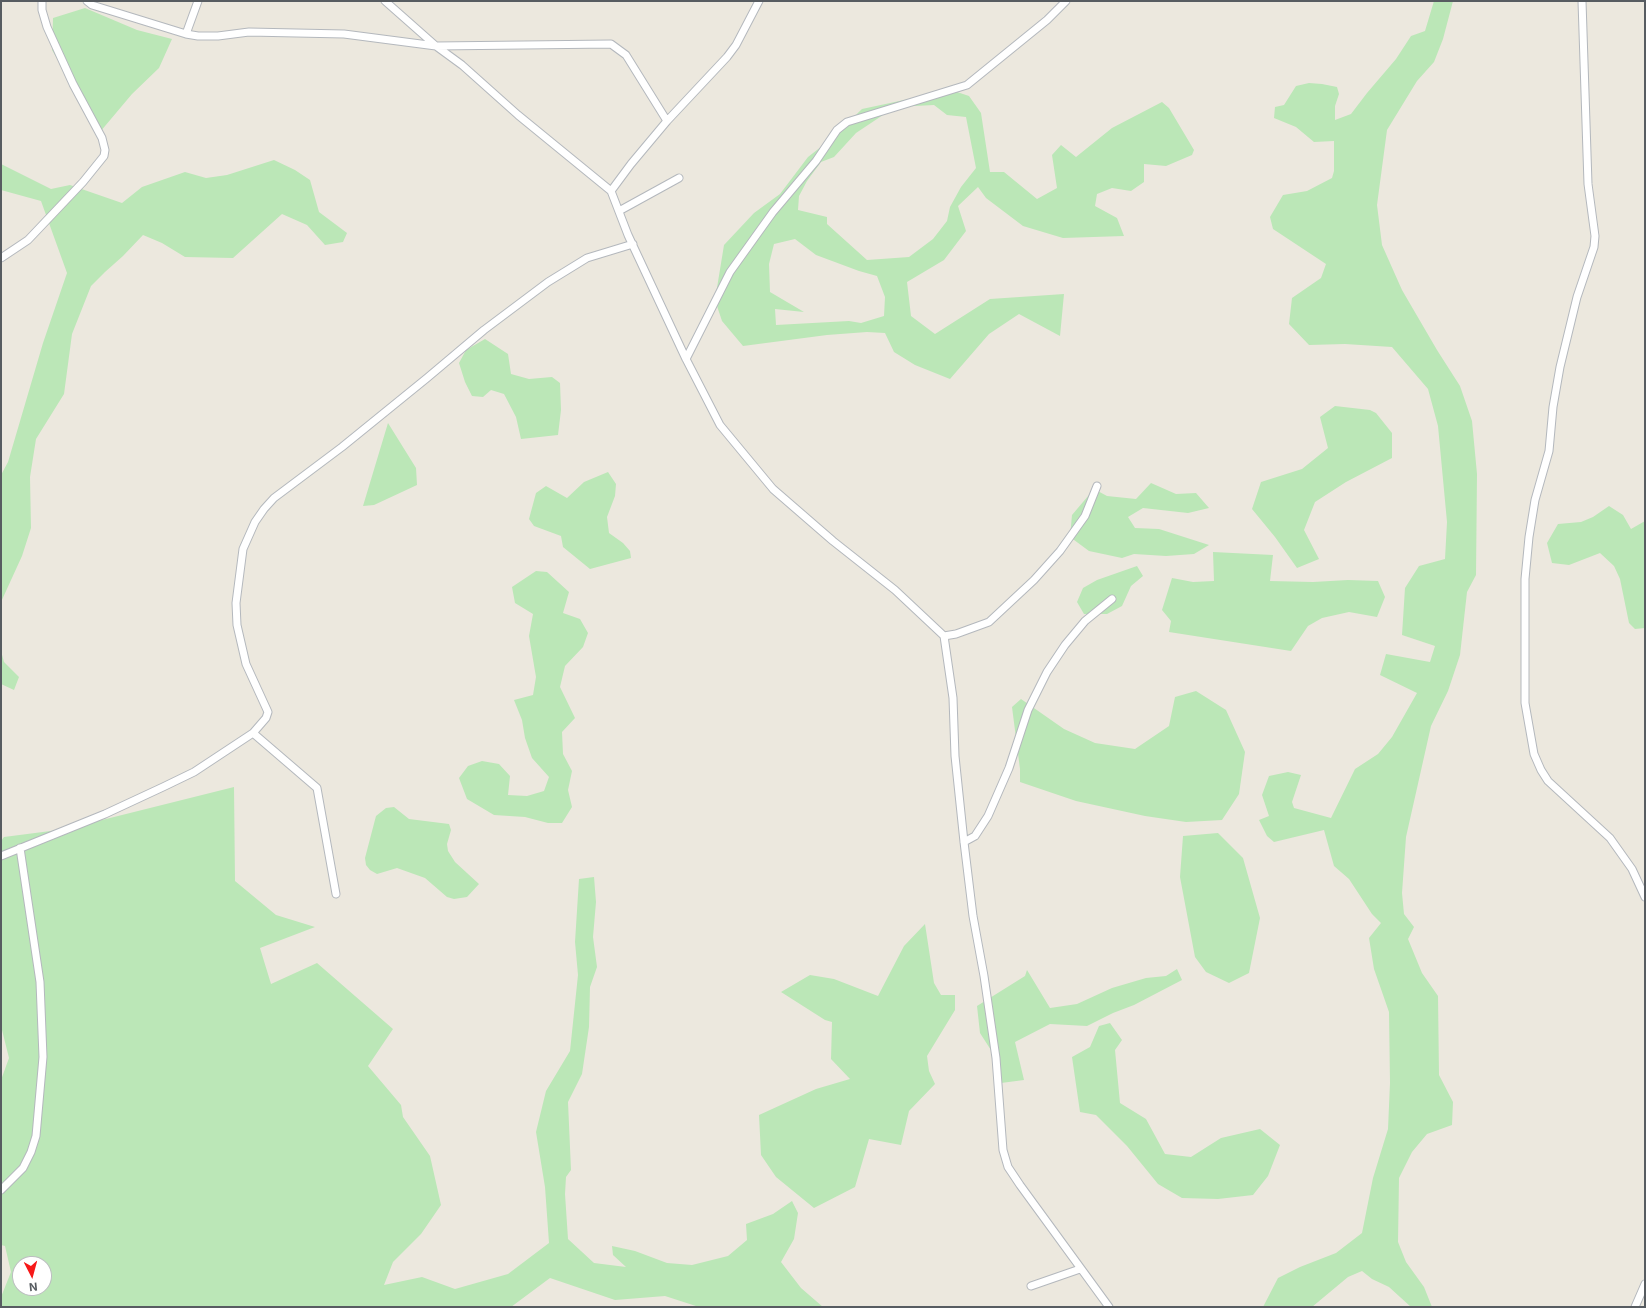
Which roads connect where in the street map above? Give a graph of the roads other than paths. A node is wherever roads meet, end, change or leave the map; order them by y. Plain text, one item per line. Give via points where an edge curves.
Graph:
1 (42, 1) edge
2 (87, 1) edge
3 (198, 1) edge
4 (385, 1) edge
5 (759, 1) edge
6 (1066, 1) edge
7 (1582, 1) edge
8 (186, 34) junction
9 (436, 46) junction
10 (667, 121) junction
11 (679, 178) dead end
12 (611, 191) junction
13 (619, 211) junction
14 (633, 244) junction
15 (1, 258) edge
16 (686, 359) junction
17 (1097, 486) dead end
18 (1112, 599) dead end
19 (944, 636) junction
20 (253, 733) junction
21 (964, 842) junction
22 (20, 848) junction
23 (1, 856) edge
24 (336, 894) dead end
25 (1645, 897) edge
26 (1, 1190) edge
27 (1080, 1269) junction
28 (1645, 1284) edge
29 (1031, 1286) dead end
30 (1109, 1307) edge
31 (1635, 1307) edge

1 - 15 street via 47,27 104,142 104,156 28,240
2 - 8 street
3 - 8 street
4 - 9 street
5 - 10 street via 736,45
6 - 16 street via 1047,20 967,84 853,120 837,130 730,272
7 - 25 street via 1588,184 1595,236 1560,367 1549,451 1535,500 1529,537 1525,703 1534,754 1541,770 1548,781 1575,808 1610,838 1632,869
8 - 9 street via 211,37 249,32 344,34
9 - 10 street via 611,44 626,56
9 - 12 street
10 - 12 street
11 - 13 street
12 - 13 street
13 - 14 street
14 - 16 street
14 - 20 street via 588,258 548,282 484,330 342,447 274,498 264,509 243,549 236,603 238,631 246,664 268,712
16 - 19 street via 720,425 773,489 895,590
17 - 19 street via 1085,516 1060,551 1034,580 989,622
18 - 21 street via 1085,621 1047,672 1028,710 1009,768 988,816 975,836
19 - 21 street via 953,698 955,756
20 - 22 street via 194,772 105,814
20 - 24 street via 317,788
21 - 27 street via 972,916 996,1058 1003,1150 1008,1167
22 - 23 street
22 - 26 street via 40,982 43,1057 36,1136 31,1152 23,1168
27 - 29 street
27 - 30 street
28 - 31 street

